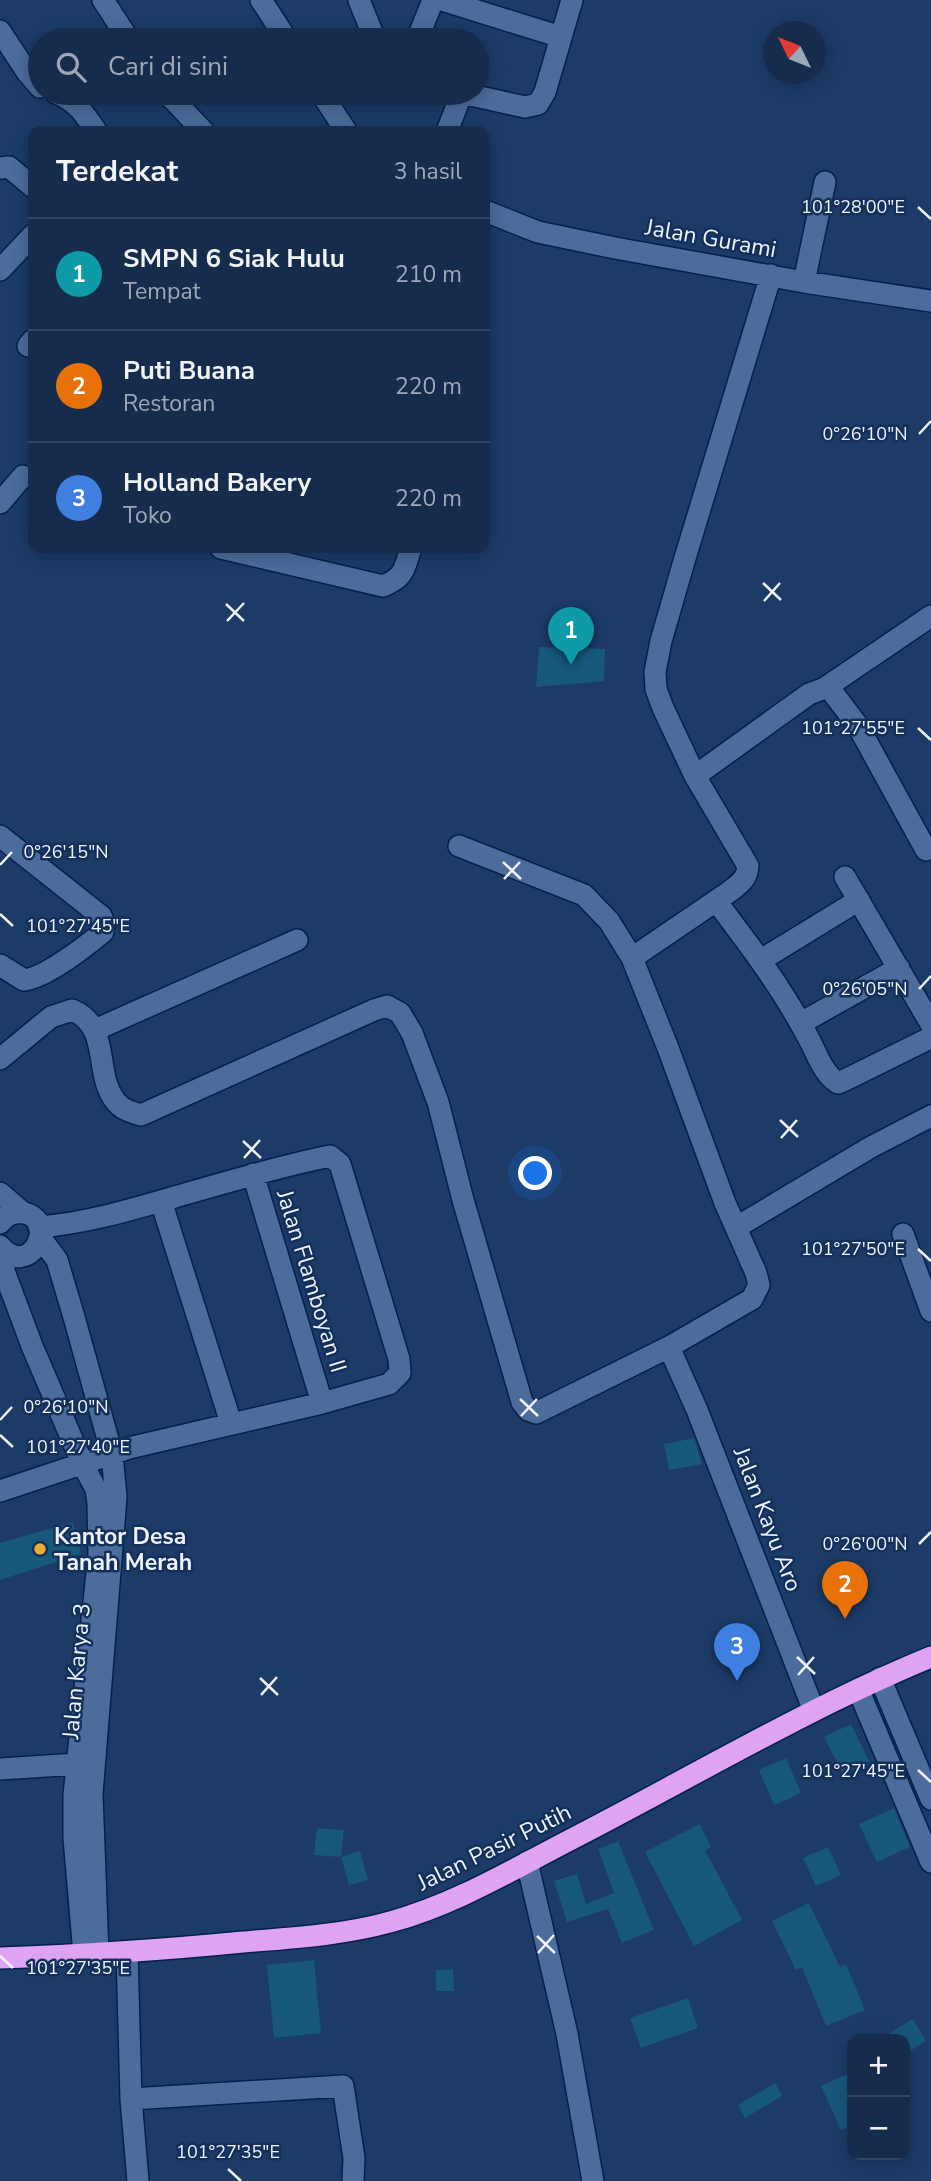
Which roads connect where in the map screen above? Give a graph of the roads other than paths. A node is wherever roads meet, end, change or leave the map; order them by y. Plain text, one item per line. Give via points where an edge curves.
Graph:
1 (103, 0) edge
2 (261, 0) edge
3 (433, 0) edge
4 (442, 0) edge
5 (572, 0) edge
6 (361, 2) edge
7 (121, 28) edge
8 (279, 28) edge
9 (371, 28) edge
10 (422, 28) edge
11 (0, 31) edge
12 (561, 37) junction
13 (28, 73) edge
14 (490, 99) edge
15 (77, 105) edge
16 (178, 105) edge
17 (329, 105) edge
18 (457, 105) edge
19 (93, 126) edge
20 (198, 126) edge
21 (343, 126) edge
22 (449, 126) edge
23 (0, 168) edge
24 (825, 182) dead end
25 (28, 183) edge
26 (490, 213) edge
27 (28, 240) edge
28 (0, 270) edge
29 (771, 275) junction
30 (804, 282) junction
31 (931, 301) edge
32 (23, 476) dead end
33 (0, 503) edge
34 (242, 553) edge
35 (410, 553) edge
36 (931, 616) edge
37 (825, 688) junction
38 (695, 776) junction
39 (0, 836) edge
40 (459, 846) dead end
41 (929, 853) edge
42 (845, 877) dead end
43 (859, 900) junction
44 (716, 901) junction
45 (297, 940) dead end
46 (632, 958) junction
47 (761, 960) junction
48 (0, 965) edge
49 (899, 968) junction
50 (801, 1023) junction
51 (95, 1030) junction
52 (931, 1035) edge
53 (0, 1059) edge
54 (931, 1116) edge
55 (253, 1174) junction
56 (0, 1193) edge
57 (161, 1201) junction
58 (23, 1213) junction
59 (1, 1217) edge
60 (737, 1227) junction
61 (40, 1232) junction
62 (903, 1234) dead end
63 (2, 1249) edge
64 (931, 1311) edge
65 (669, 1347) junction
66 (321, 1404) junction
67 (231, 1423) junction
68 (112, 1454) junction
69 (83, 1465) junction
70 (0, 1491) edge
71 (106, 1553) junction
72 (931, 1657) edge
73 (880, 1678) junction
74 (858, 1689) junction
75 (814, 1711) junction
76 (76, 1765) junction
77 (0, 1769) edge
78 (83, 1794) junction
79 (931, 1799) edge
80 (527, 1862) junction
81 (931, 1862) edge
82 (127, 1953) junction
83 (91, 1954) junction
84 (0, 1958) edge
85 (131, 2099) junction
86 (138, 2181) edge
87 (353, 2181) edge
88 (593, 2181) edge

1 - 7 street
2 - 8 street
3 - 10 street
4 - 12 street
5 - 12 street
6 - 9 street
11 - 13 street
12 - 14 street via 538,104 525,107
15 - 19 street
16 - 20 street
17 - 21 street
18 - 22 street
23 - 25 street via 9,167
24 - 30 street
26 - 29 street, Jalan Gurami via 538,232
27 - 28 street
29 - 30 street, Jalan Gurami
29 - 38 street via 655,672 663,708
30 - 31 street, Jalan Gurami
32 - 33 street
34 - 35 street via 383,586 404,572
36 - 37 street
37 - 38 street via 809,694
37 - 41 street via 837,694 858,726
38 - 44 street via 748,866 742,883
39 - 48 street via 104,923 103,932 83,948 36,977 24,980
40 - 46 street via 584,895 609,921
42 - 43 street
43 - 47 street
43 - 49 street
44 - 46 street
44 - 47 street
45 - 51 street
46 - 60 street
47 - 50 street
49 - 50 street
49 - 52 street
50 - 52 street via 825,1070 838,1083
51 - 53 street via 85,1015 72,1010 51,1017
51 - 65 street via 109,1093 122,1108 141,1115 373,1010 387,1006 401,1013 438,1102 525,1407 536,1413
54 - 60 street
55 - 57 street
55 - 66 street, Jalan Flamboyan II
55 - 66 street via 330,1156 340,1164 399,1359 400,1373 389,1384
56 - 58 street, Jalan Karya 3
57 - 61 street
57 - 67 street
58 - 59 street
58 - 61 street, Jalan Karya 3 via 33,1218
60 - 65 street via 756,1273 757,1292 752,1300
61 - 63 street, Jalan Karya 3 via 38,1244 29,1254 16,1256
61 - 68 street, Jalan Karya 3 via 57,1260
62 - 64 street
63 - 69 street, Jalan Karya 3 via 4,1271 32,1346
65 - 75 street, Jalan Kayu Aro
66 - 67 street
67 - 68 street
68 - 69 street
68 - 71 street, Jalan Karya 3 via 116,1497
69 - 70 street
69 - 71 street, Jalan Karya 3 via 96,1489
71 - 76 street, Jalan Karya 3
71 - 78 street, Jalan Karya 3
72 - 73 highway, Jalan Pasir Putih
73 - 74 highway, Jalan Pasir Putih
73 - 79 street
74 - 75 highway, Jalan Pasir Putih
74 - 81 street
75 - 80 highway, Jalan Pasir Putih
76 - 77 street
76 - 78 street, Jalan Karya 3
78 - 83 street, Jalan Karya 3
80 - 82 highway, Jalan Pasir Putih via 460,1898 388,1923 310,1936
80 - 88 street via 567,2035
82 - 83 highway, Jalan Pasir Putih
82 - 85 street
83 - 84 highway, Jalan Pasir Putih
85 - 86 street
85 - 87 street via 343,2086

